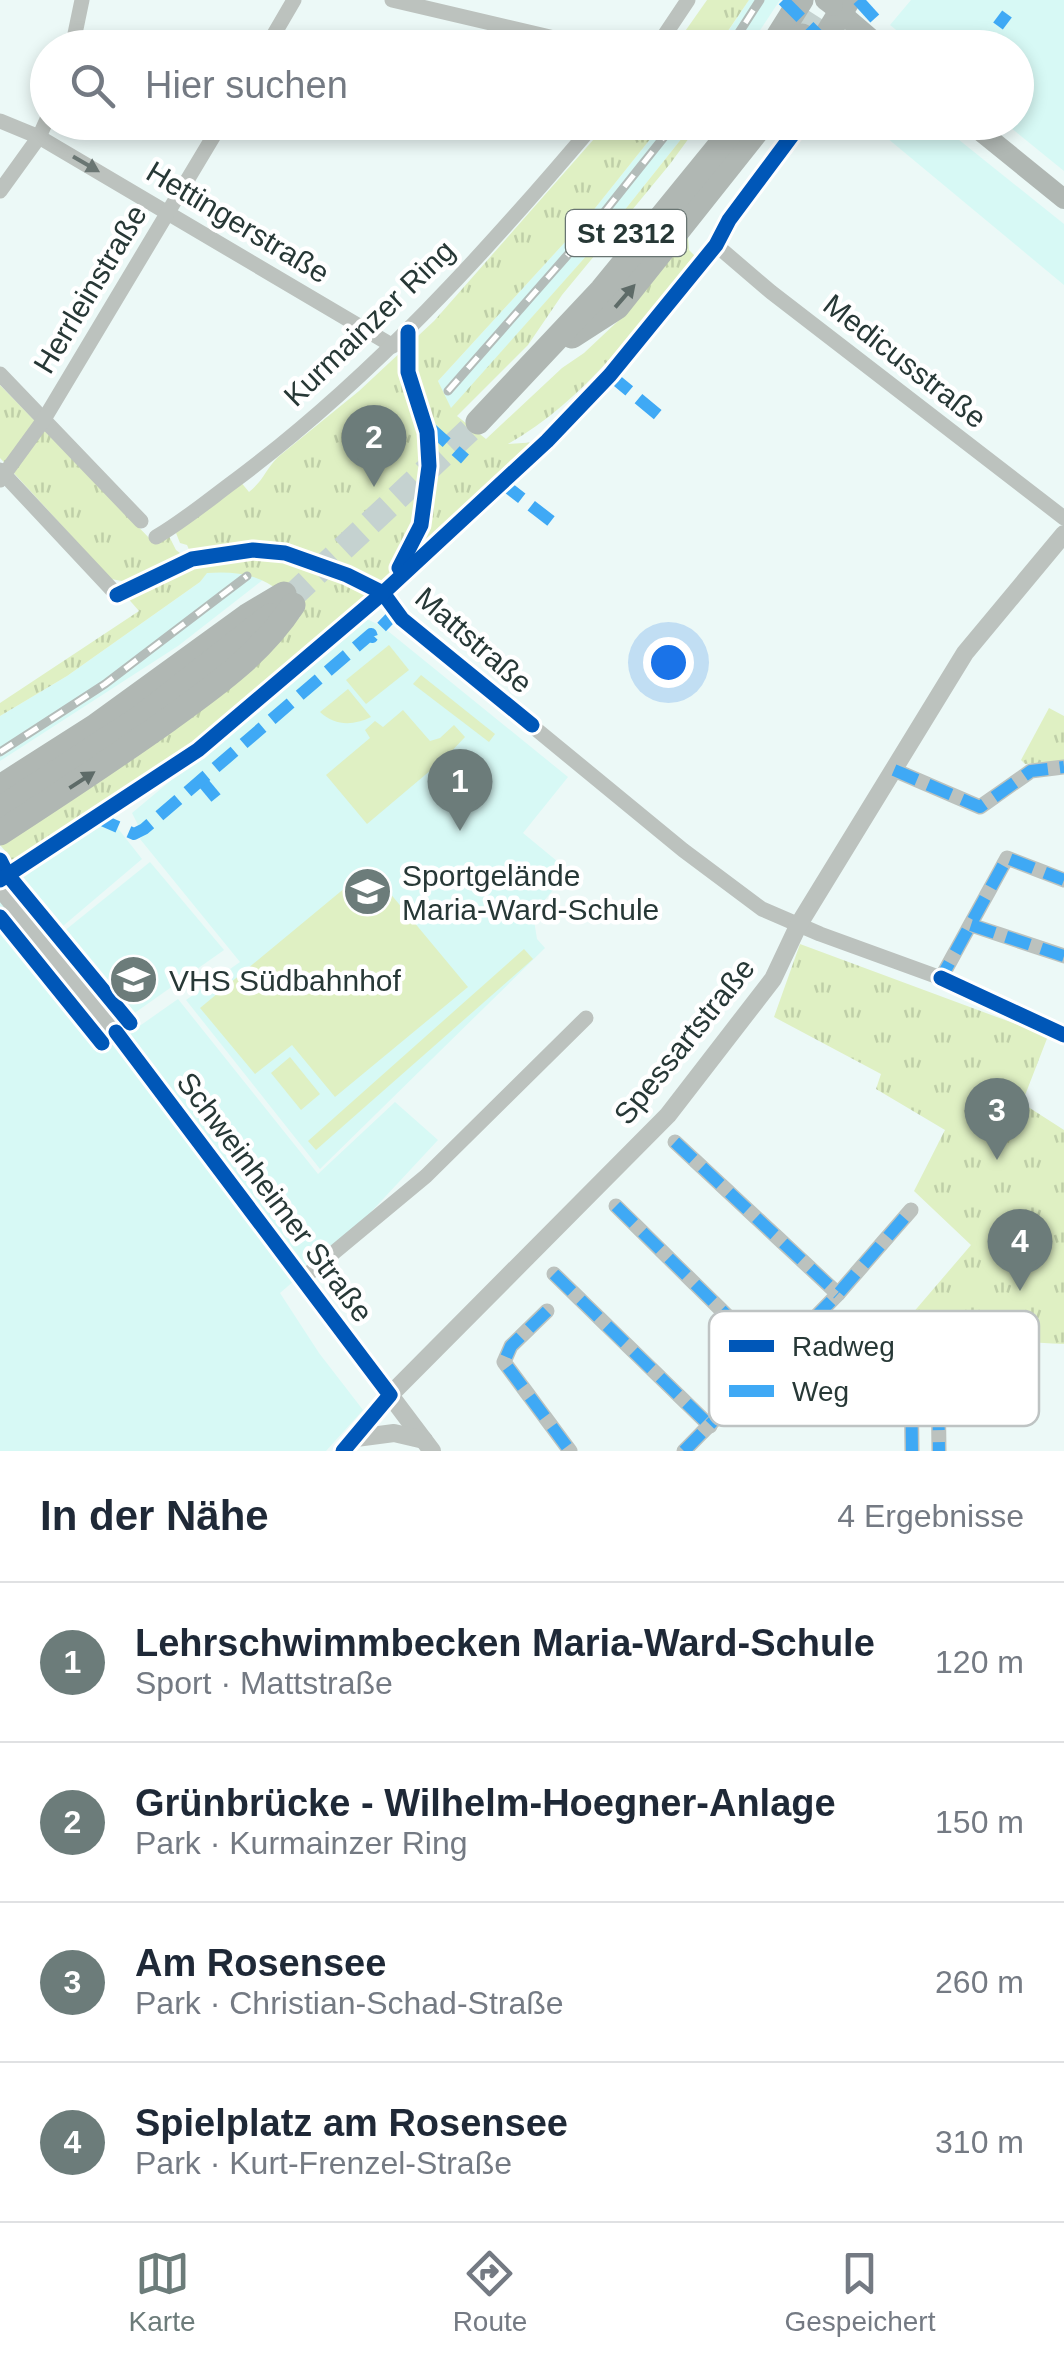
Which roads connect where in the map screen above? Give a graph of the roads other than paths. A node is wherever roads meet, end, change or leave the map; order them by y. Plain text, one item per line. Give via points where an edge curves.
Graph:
1 (82, 0) edge
2 (294, 0) edge
3 (392, 0) edge
4 (688, 0) edge
5 (801, 0) edge
6 (836, 5) edge
7 (76, 30) edge
8 (276, 30) edge
9 (520, 30) edge
10 (668, 30) edge
11 (782, 30) edge
12 (816, 30) edge
13 (863, 30) edge
14 (0, 121) edge
15 (30, 133) edge
16 (37, 140) edge
17 (44, 140) edge
18 (211, 140) edge
19 (581, 140) edge
20 (703, 140) edge
21 (725, 140) edge
22 (750, 140) edge
23 (991, 140) edge
24 (0, 190) edge
25 (1064, 199) edge
26 (169, 211) junction
27 (716, 245) dead end
28 (393, 346) junction
29 (546, 352) junction
30 (0, 374) edge
31 (43, 421) junction
32 (478, 422) tunnel mouth
33 (2, 475) edge
34 (1064, 518) edge
35 (142, 521) dead end
36 (1064, 534) edge
37 (156, 537) dead end
38 (383, 593) dead end
39 (116, 596) dead end
40 (289, 600) junction
41 (1064, 767) edge
42 (894, 770) junction
43 (0, 788) edge
44 (0, 808) edge
45 (0, 832) edge
46 (1064, 880) edge
47 (0, 888) edge
48 (799, 924) junction
49 (971, 925) junction
50 (1064, 956) edge
51 (586, 1018) dead end
52 (675, 1142) dead end
53 (616, 1206) dead end
54 (911, 1210) dead end
55 (554, 1274) dead end
56 (302, 1279) junction
57 (838, 1294) junction
58 (546, 1311) dead end
59 (722, 1311) edge
60 (822, 1311) edge
61 (390, 1394) junction
62 (709, 1425) edge
63 (710, 1426) edge
64 (912, 1426) edge
65 (939, 1426) edge
66 (349, 1444) edge
67 (428, 1446) edge
68 (570, 1451) edge
69 (684, 1451) edge
70 (912, 1451) edge
71 (939, 1451) edge

1 - 7 street
2 - 8 street
3 - 9 street
4 - 10 street
5 - 11 highway
6 - 12 highway
6 - 13 main road
14 - 15 street, Hettingerstraße
16 - 24 street
17 -> 26 street, Hettingerstraße
18 - 26 street, Herrleinstraße
19 - 28 street, Kurmainzer Ring
20 - 29 highway, St 2312 via 586,282
21 - 29 highway
29 -> 22 highway, St 2312 via 617,307
23 - 25 main road
26 - 28 street, Hettingerstraße
26 - 31 street, Herrleinstraße
27 - 34 street, Medicusstraße
28 - 37 street, Kurmainzer Ring via 280,447
29 - 32 highway
30 - 31 street
31 - 33 street, Herrleinstraße
31 - 35 street
33 - 39 street
36 - 42 street, Spessartstraße via 965,652
38 - 48 street, Mattstraße via 402,619 683,850 762,908
40 - 43 highway via 247,616
40 - 44 highway via 141,717
45 -> 40 highway via 240,667 276,633
41 - 42 street via 1031,771 980,808
42 - 48 street, Spessartstraße
46 - 49 street, Mattstraße via 1007,858
47 - 56 street, Schweinheimer Straße
48 - 49 street, Mattstraße via 942,978
48 - 61 street, Spessartstraße via 773,979 668,1114
49 - 50 street
51 - 56 street via 426,1176
52 - 57 street
53 - 59 street
54 - 57 street
55 - 62 street
56 - 61 street, Schweinheimer Straße
57 - 60 street
58 - 68 street via 504,1362
61 - 66 street, Spessartstraße
61 - 67 street, Schweinheimer Straße
63 - 69 street
64 - 70 street
65 - 71 street
66 - 67 street, Spessartstraße via 394,1432

